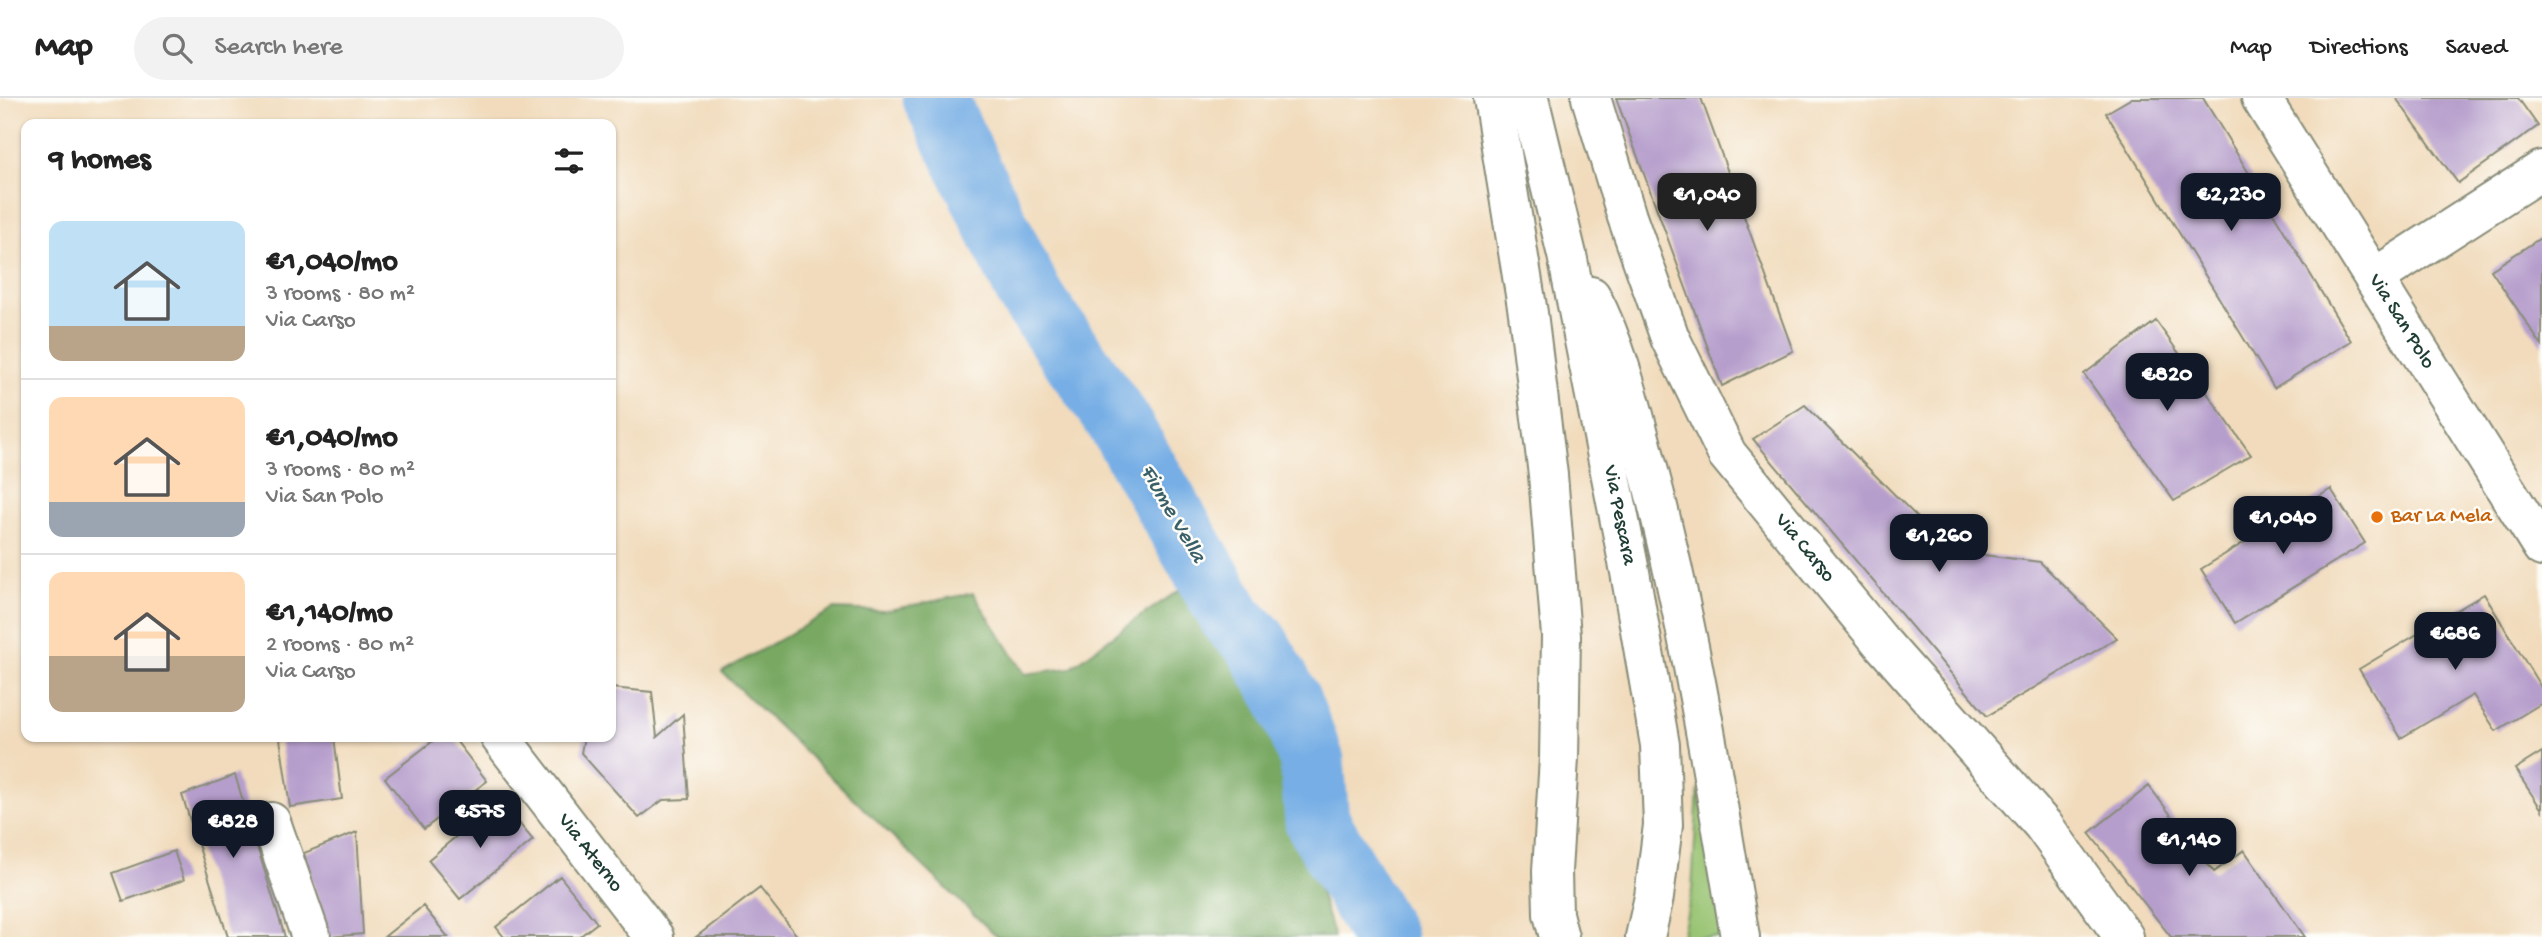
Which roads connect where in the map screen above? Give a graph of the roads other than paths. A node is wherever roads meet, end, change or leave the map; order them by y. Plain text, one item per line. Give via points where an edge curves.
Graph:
1 (1493, 98) edge
2 (1529, 98) edge
3 (1591, 98) edge
4 (2261, 98) edge
5 (2542, 170) edge
6 (1567, 255) junction
7 (2374, 278) junction
8 (2542, 547) edge
9 (504, 742) edge
10 (271, 822) dead end
11 (311, 937) edge
12 (654, 937) edge
13 (1559, 937) edge
14 (1645, 937) edge
15 (1740, 937) edge
16 (2124, 937) edge

1 - 13 street via 1528,313 1561,635 1552,871 1553,915
2 - 6 street, Via Pescara
3 - 16 street, Via Carso via 1670,338 1727,454 1881,642 2043,825
4 - 7 street, Via San Polo
5 - 7 street
6 - 14 street, Via Pescara via 1660,745 1659,859
6 - 15 street via 1612,343 1664,529
7 - 8 street, Via San Polo
9 - 12 street, Via Aterno
10 - 11 street

